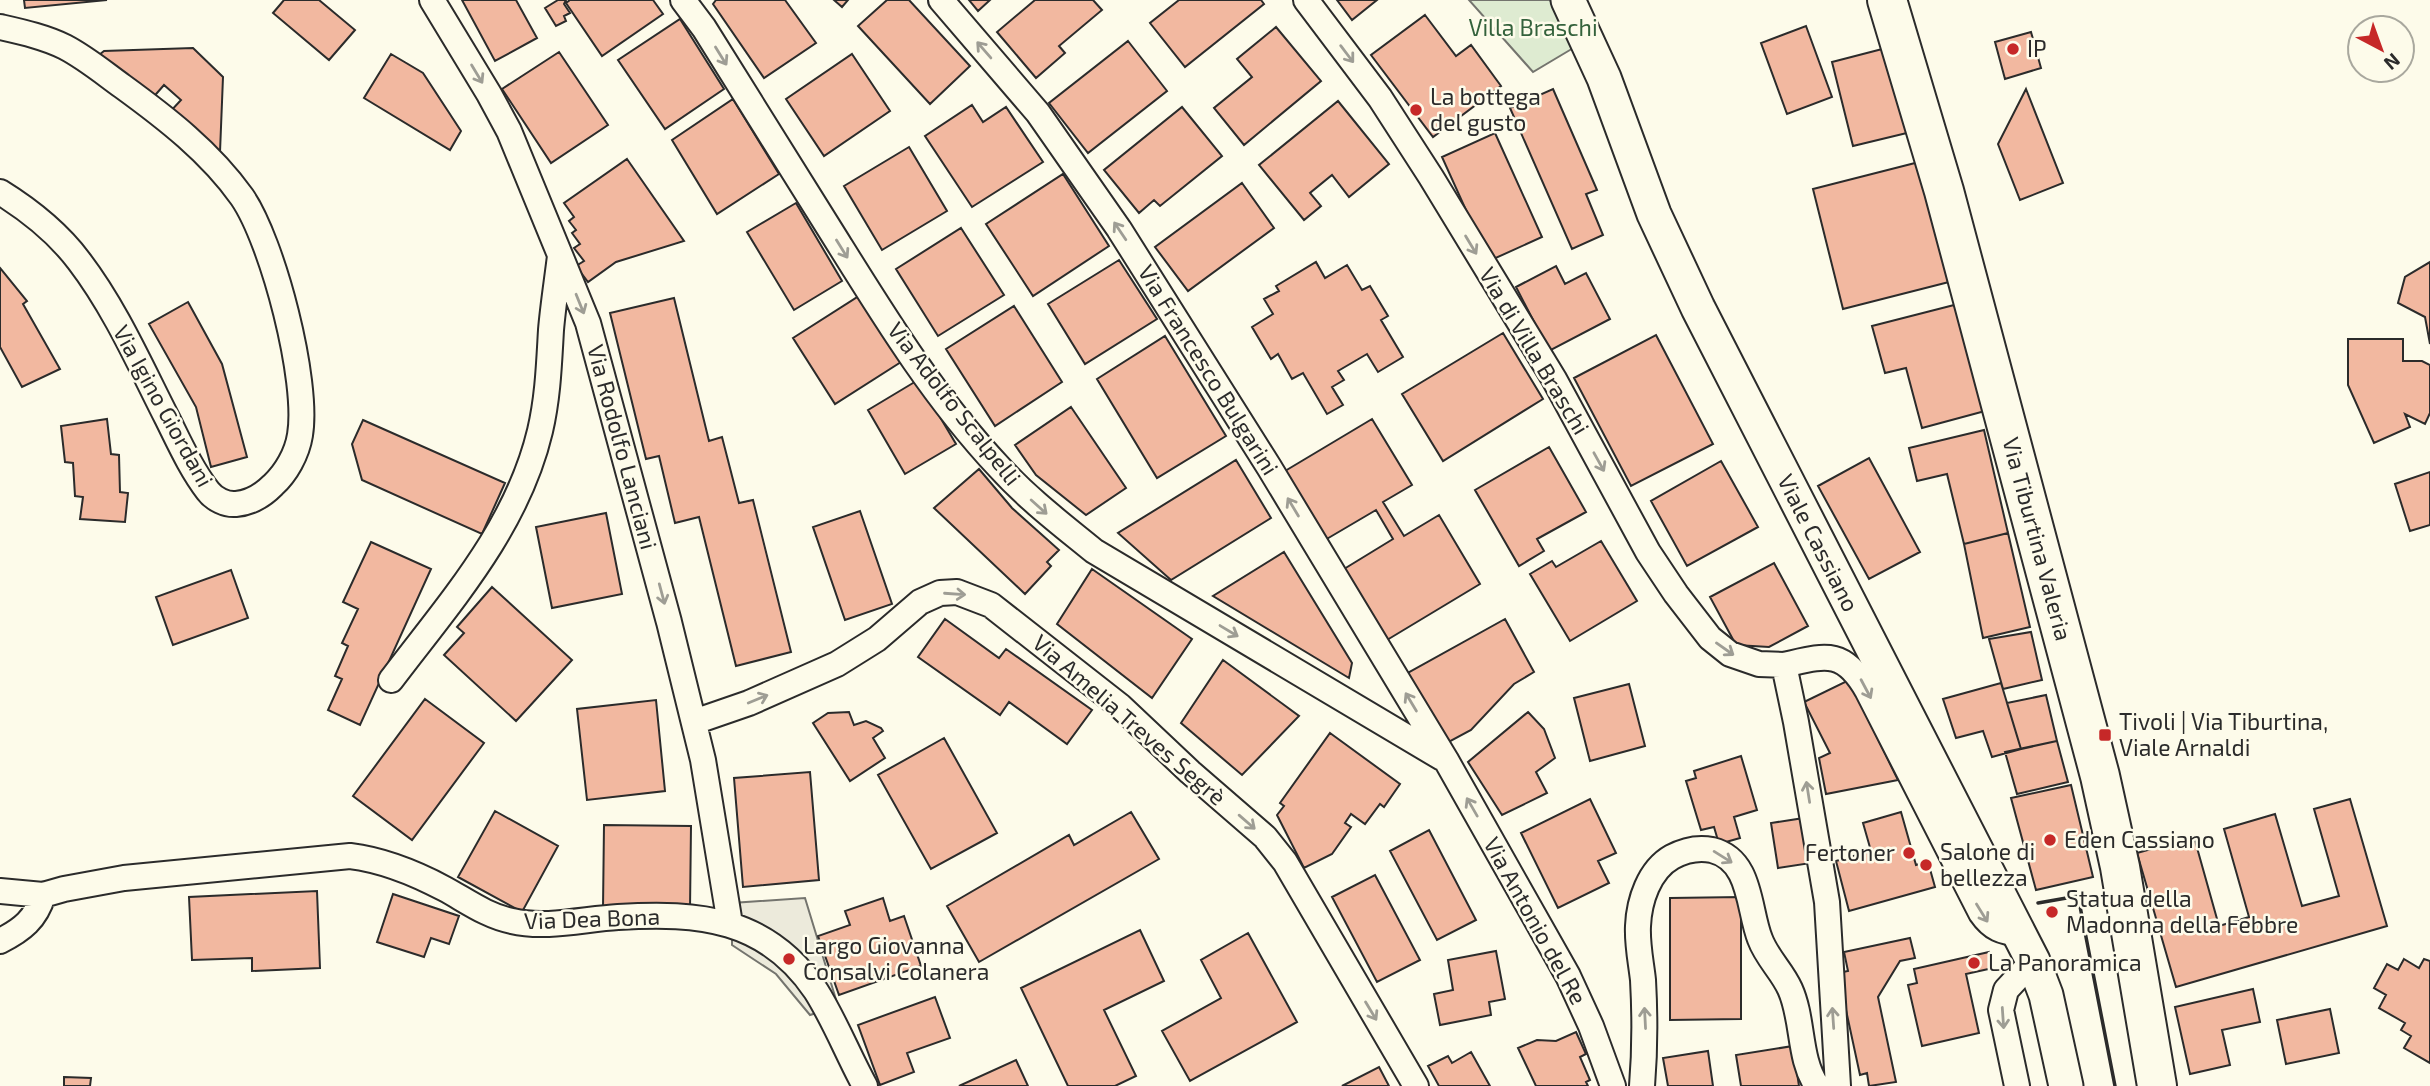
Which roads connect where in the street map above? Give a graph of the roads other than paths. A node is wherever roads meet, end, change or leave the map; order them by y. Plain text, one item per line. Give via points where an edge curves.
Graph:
1 (416, 0) edge
2 (683, 0) edge
3 (941, 0) edge
4 (1306, 0) edge
5 (1568, 0) edge
6 (1887, 0) edge
7 (437, 8) edge
8 (0, 27) edge
9 (0, 192) edge
10 (560, 256) junction
11 (1784, 665) junction
12 (391, 680) dead end
13 (694, 722) junction
14 (1446, 760) junction
15 (0, 891) edge
16 (43, 895) junction
17 (730, 924) junction
18 (0, 941) edge
19 (2027, 947) junction
20 (865, 1086) edge
21 (1416, 1086) edge
22 (1613, 1086) edge
23 (1642, 1086) edge
24 (1817, 1086) edge
25 (1839, 1086) edge
26 (2017, 1086) edge
27 (2066, 1086) edge
28 (2157, 1086) edge

1 - 7 street
2 -> 14 street, Via Adolfo Scalpelli via 895,333 983,450 1015,484 1094,551
14 -> 3 street, Via Francesco Bulgarini via 1119,229 1038,113
4 -> 11 street, Via di Villa Braschi via 1380,98 1431,177 1554,379 1648,552 1676,594 1723,649 1752,663
5 - 19 street, Viale Cassiano via 1604,78 1654,214 1698,308
6 - 28 main road, Via Tiburtina Valeria via 1944,191 2100,776
7 -> 10 street, Via Rodolfo Lanciani via 509,131
8 - 9 street, Via Igino Giordani via 66,48 117,82 171,122 209,158 250,211 270,259 294,346 300,395 298,445 270,488 236,504 209,492 90,277 67,246
10 - 12 street via 546,399 527,472 508,517 482,559
10 -> 13 street, Via Rodolfo Lanciani via 588,323
11 -> 19 street, Via di Villa Braschi via 1825,656 1852,668 1981,913 1991,926
25 -> 11 street via 1827,902
13 - 17 street, Via Rodolfo Lanciani
13 -> 21 street, Via Amelia Treves Segrè via 837,664 931,597 957,592 980,599 1137,720 1274,846
22 -> 14 street, Via Antonio del Re via 1574,988
15 - 16 street, Via Dea Bona
16 - 17 street, Via Dea Bona via 124,878 350,856 376,860 417,876 512,921 676,916
16 - 18 street via 28,923
17 - 20 street, Via Dea Bona via 775,948 807,979
19 -> 26 street via 2001,1010
19 - 27 street, Viale Cassiano via 2046,995
23 -> 24 street via 1646,1034 1638,931 1642,903 1649,881 1661,865 1682,852 1701,848 1727,857 1744,878 1757,933 1793,997 1808,1067

